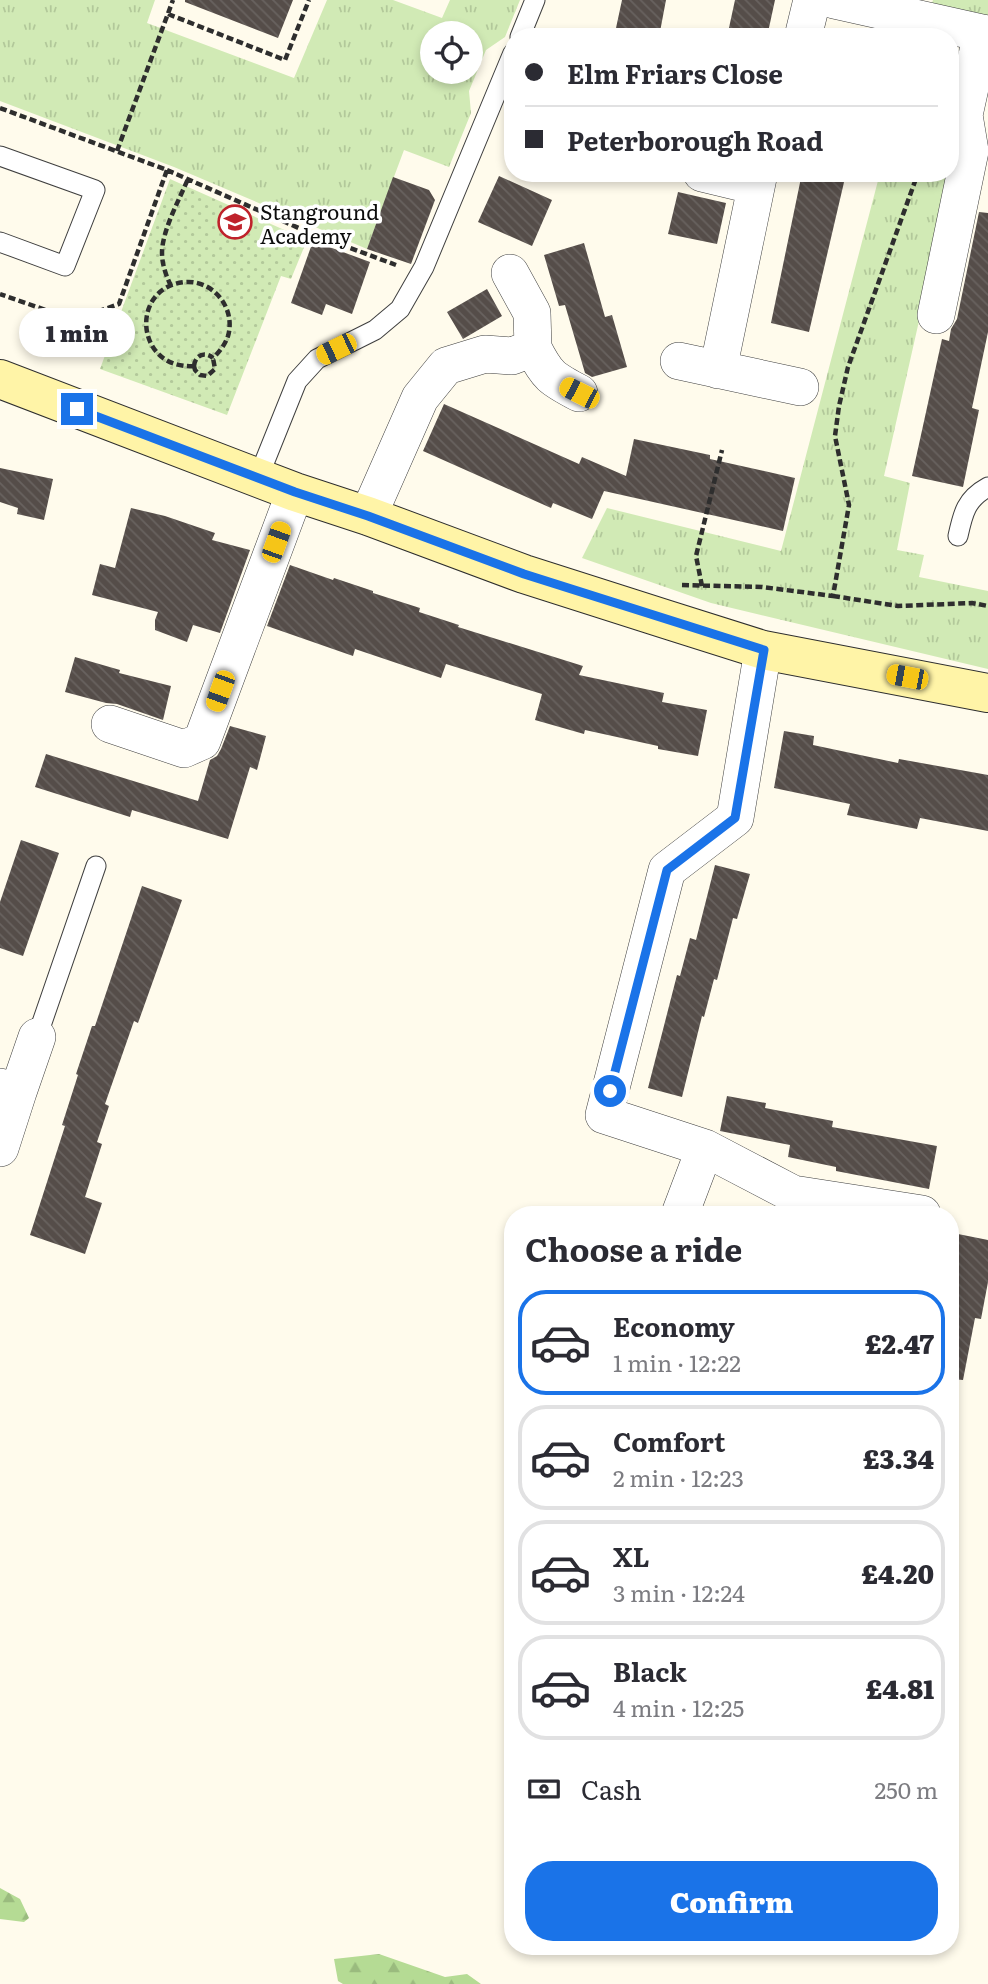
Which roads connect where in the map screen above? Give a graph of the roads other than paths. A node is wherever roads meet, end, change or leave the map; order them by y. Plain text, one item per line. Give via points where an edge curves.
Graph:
1 (536, 0) edge
2 (812, 0) edge
3 (834, 0) edge
4 (524, 28) edge
5 (805, 28) edge
6 (985, 33) edge
7 (504, 74) edge
8 (0, 156) edge
9 (757, 182) edge
10 (0, 242) edge
11 (510, 273) dead end
12 (936, 315) dead end
13 (533, 348) junction
14 (678, 361) dead end
15 (718, 370) junction
16 (0, 379) edge
17 (800, 387) dead end
18 (579, 393) dead end
19 (258, 478) junction
20 (988, 486) edge
21 (295, 492) junction
22 (368, 516) junction
23 (958, 536) dead end
24 (764, 650) junction
25 (988, 693) edge
26 (110, 724) dead end
27 (96, 866) dead end
28 (37, 1037) joint
29 (9, 1089) edge
30 (0, 1148) edge
31 (705, 1148) junction
32 (683, 1206) edge
33 (870, 1206) edge

1 - 4 lane
2 - 5 street
3 - 6 street
6 - 12 street via 964,116 970,151
7 - 19 lane via 420,274 400,309 375,330 317,359 296,381
8 - 10 lane via 95,190 65,266
9 - 15 street
11 - 13 street via 532,313
13 - 18 street via 553,380
13 - 22 street via 512,356 485,354 446,366 420,398
14 - 15 street
15 - 17 street
16 - 19 main road
19 - 21 main road
20 - 23 lane via 964,509
21 - 22 main road
21 - 26 street via 202,741 184,749
22 - 24 main road via 524,574
24 - 25 main road
24 - 31 street via 735,818 667,870 604,1115
27 - 28 lane
28 - 29 street
29 - 30 street
31 - 32 street
31 - 33 street via 793,1194

